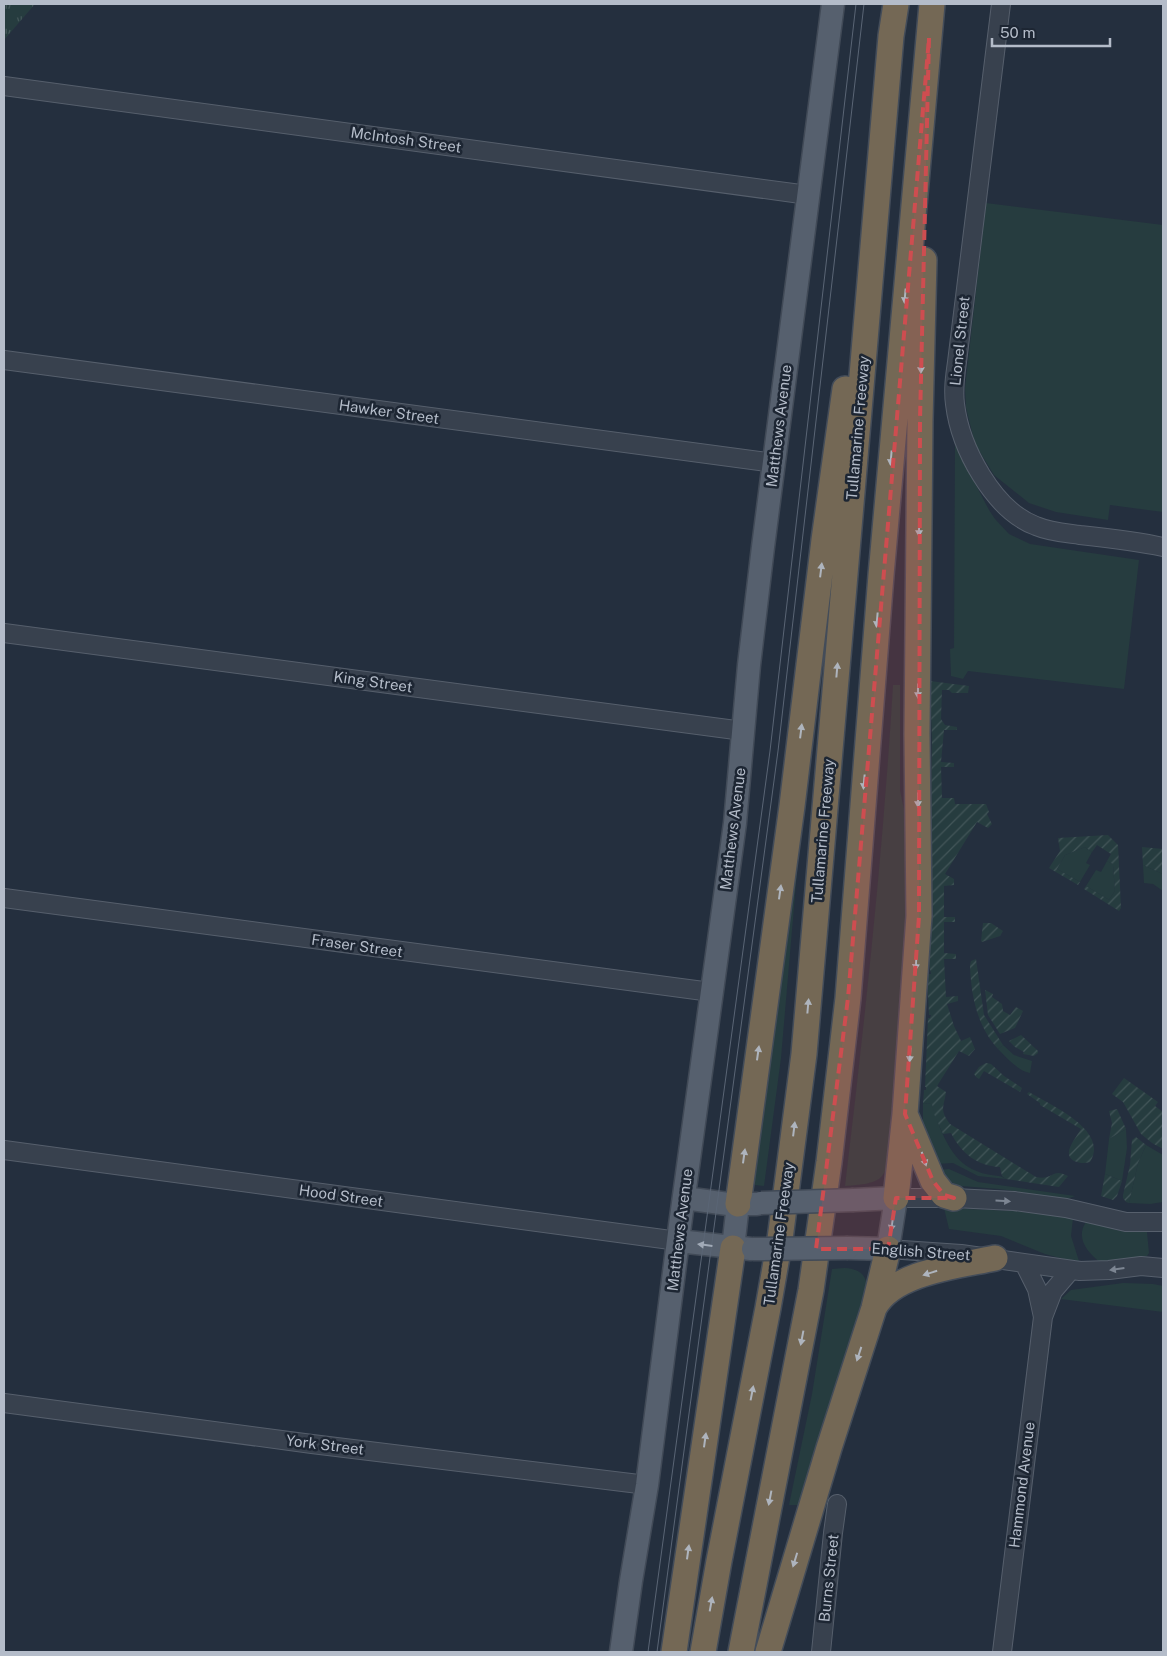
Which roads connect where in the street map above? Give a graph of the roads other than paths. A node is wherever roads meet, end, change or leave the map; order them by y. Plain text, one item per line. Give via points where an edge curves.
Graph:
1 (833, 4) edge
2 (896, 4) edge
3 (932, 4) edge
4 (1001, 4) edge
5 (892, 36) junction
6 (929, 38) junction
7 (4, 86) edge
8 (808, 194) junction
9 (4, 360) edge
10 (774, 463) junction
11 (1162, 546) edge
12 (4, 633) edge
13 (743, 731) junction
14 (4, 898) edge
15 (711, 992) junction
16 (905, 1114) junction
17 (4, 1150) edge
18 (684, 1198) junction
19 (896, 1198) junction
20 (954, 1198) junction
21 (750, 1204) junction
22 (1163, 1222) edge
23 (678, 1241) junction
24 (743, 1249) junction
25 (888, 1249) junction
26 (995, 1258) junction
27 (1024, 1263) junction
28 (1163, 1268) edge
29 (1071, 1270) junction
30 (874, 1308) junction
31 (1043, 1318) junction
32 (4, 1402) edge
33 (647, 1485) junction
34 (837, 1504) dead end
35 (621, 1652) edge
36 (674, 1652) edge
37 (703, 1652) edge
38 (741, 1652) edge
39 (768, 1652) edge
40 (821, 1652) edge
41 (1002, 1652) edge

1 - 8 main road, Matthews Avenue
2 - 5 highway, Tullamarine Freeway
3 - 6 highway
4 - 11 street, Lionel Street via 956,362 954,392 960,428 986,482 1004,504 1027,522 1056,531
21 -> 5 highway via 824,540
37 -> 5 highway, Tullamarine Freeway via 770,1300 804,1054
6 -> 16 highway via 920,430 919,916
6 -> 38 highway via 882,565 848,998 830,1153 810,1290
7 - 8 street, McIntosh Street
8 - 10 main road, Matthews Avenue
9 - 10 street, Hawker Street
10 - 13 main road, Matthews Avenue
12 - 13 street, King Street
13 - 15 main road, Matthews Avenue via 735,823
14 - 15 street, Fraser Street
15 - 18 main road, Matthews Avenue
16 - 19 highway
16 -> 20 highway via 933,1181 944,1195
17 - 23 street, Hood Street
18 - 21 main road
18 - 23 main road, Matthews Avenue
19 - 20 street
19 - 21 main road, bridge
19 -> 25 main road
20 -> 22 street via 1054,1206 1126,1222
21 - 24 main road
24 -> 23 main road, English Street
23 - 33 main road, Matthews Avenue
24 - 25 main road, English Street, bridge
36 -> 24 highway
25 - 26 street, English Street
25 - 30 highway
26 - 27 street, English Street
26 -> 30 highway via 904,1281 883,1295
27 - 29 street, English Street
27 - 31 street, Hammond Avenue via 1037,1289
28 -> 29 street, English Street
29 - 31 street, Hammond Avenue via 1053,1292
30 -> 39 highway
31 - 41 street, Hammond Avenue
32 - 33 street, York Street
33 - 35 main road, Matthews Avenue
34 - 40 street, Burns Street

